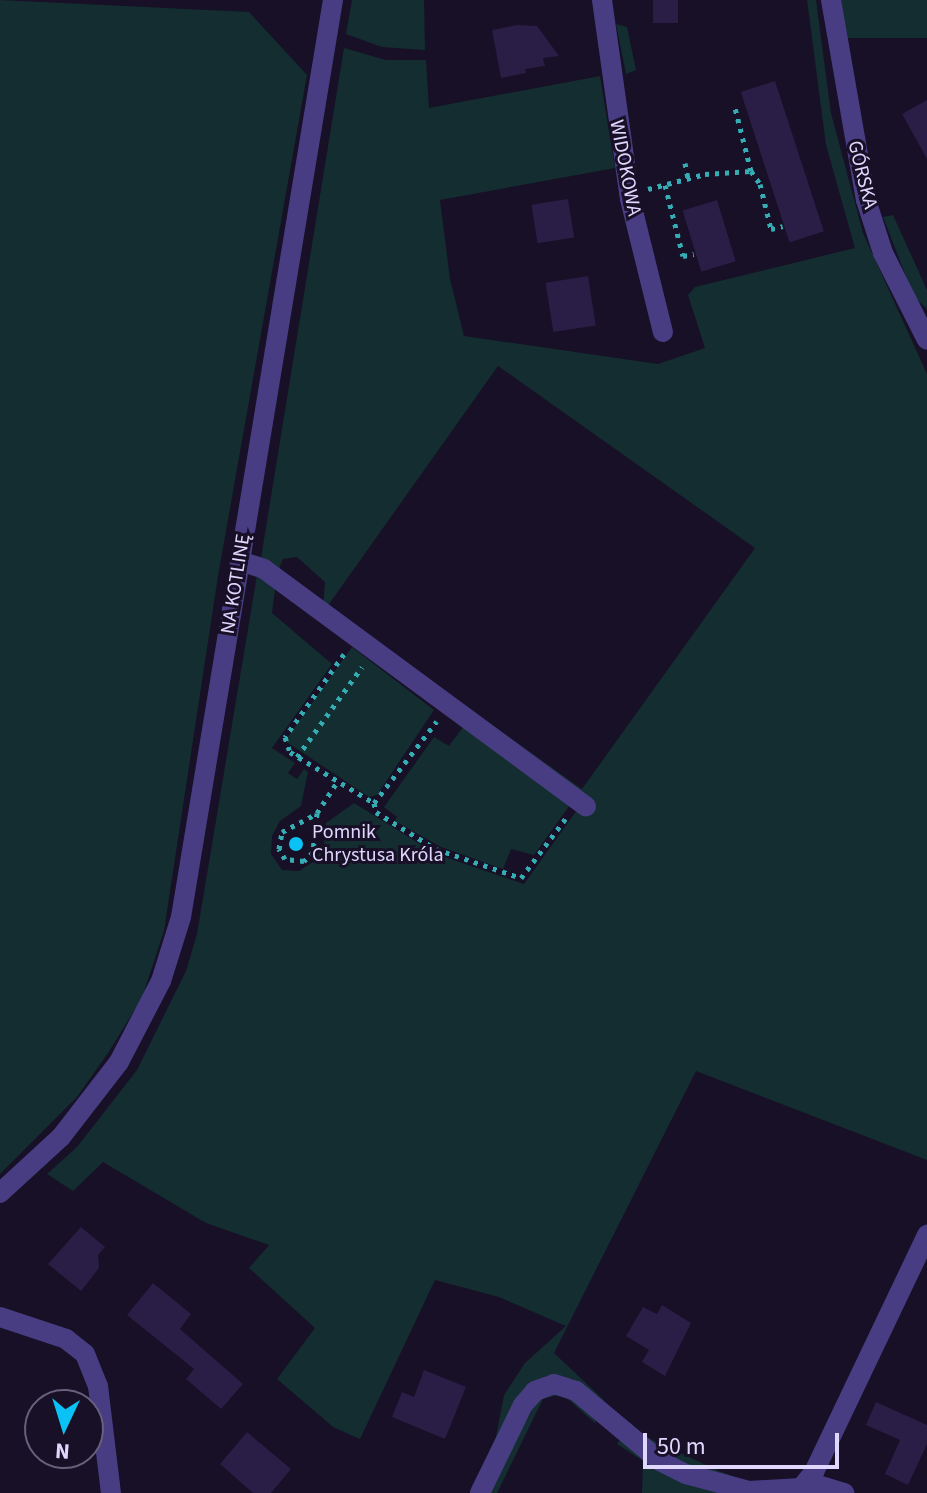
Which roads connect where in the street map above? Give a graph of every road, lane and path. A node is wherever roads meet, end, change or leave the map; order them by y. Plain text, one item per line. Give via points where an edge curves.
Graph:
1 (333, 0) edge
2 (602, 0) edge
3 (831, 0) edge
4 (734, 104) dead end
5 (685, 163) dead end
6 (751, 171) junction
7 (688, 178) junction
8 (783, 226) dead end
9 (694, 254) dead end
10 (663, 332) dead end
11 (927, 340) edge
12 (240, 561) junction
13 (354, 640) junction
14 (372, 653) junction
15 (447, 707) junction
16 (297, 757) junction
17 (337, 782) junction
18 (374, 803) junction
19 (582, 803) joint
20 (317, 813) junction
21 (0, 1193) edge
22 (927, 1235) edge
23 (0, 1317) edge
24 (808, 1482) junction
25 (111, 1493) edge
26 (480, 1493) edge
27 (844, 1493) edge

1 - 12 street, NA KOTLINĘ
2 - 10 street, WIDOKOWA via 630,199
3 - 11 street, GÓRSKA via 866,200 883,253
4 - 6 path
5 - 7 path
6 - 7 path
6 - 8 path via 760,184 771,229
7 - 9 path via 663,185 683,256
12 - 13 street via 264,569
12 - 21 street, NA KOTLINĘ via 181,917 165,969 135,1037 61,1137
13 - 14 street
13 - 16 path via 285,737 285,747
14 - 15 street
14 - 16 path
15 - 18 path
15 - 19 street
16 - 17 path
17 - 18 path
17 - 20 path
18 - 19 path via 376,812 436,849 521,878
20 - 20 path via 313,852 304,861 285,859 279,849 282,832
22 - 24 street
23 - 25 street via 66,1339 85,1354 98,1386
24 - 26 street via 797,1490 767,1493 686,1474 660,1461 576,1391 554,1384 535,1391 523,1405
24 - 27 street

